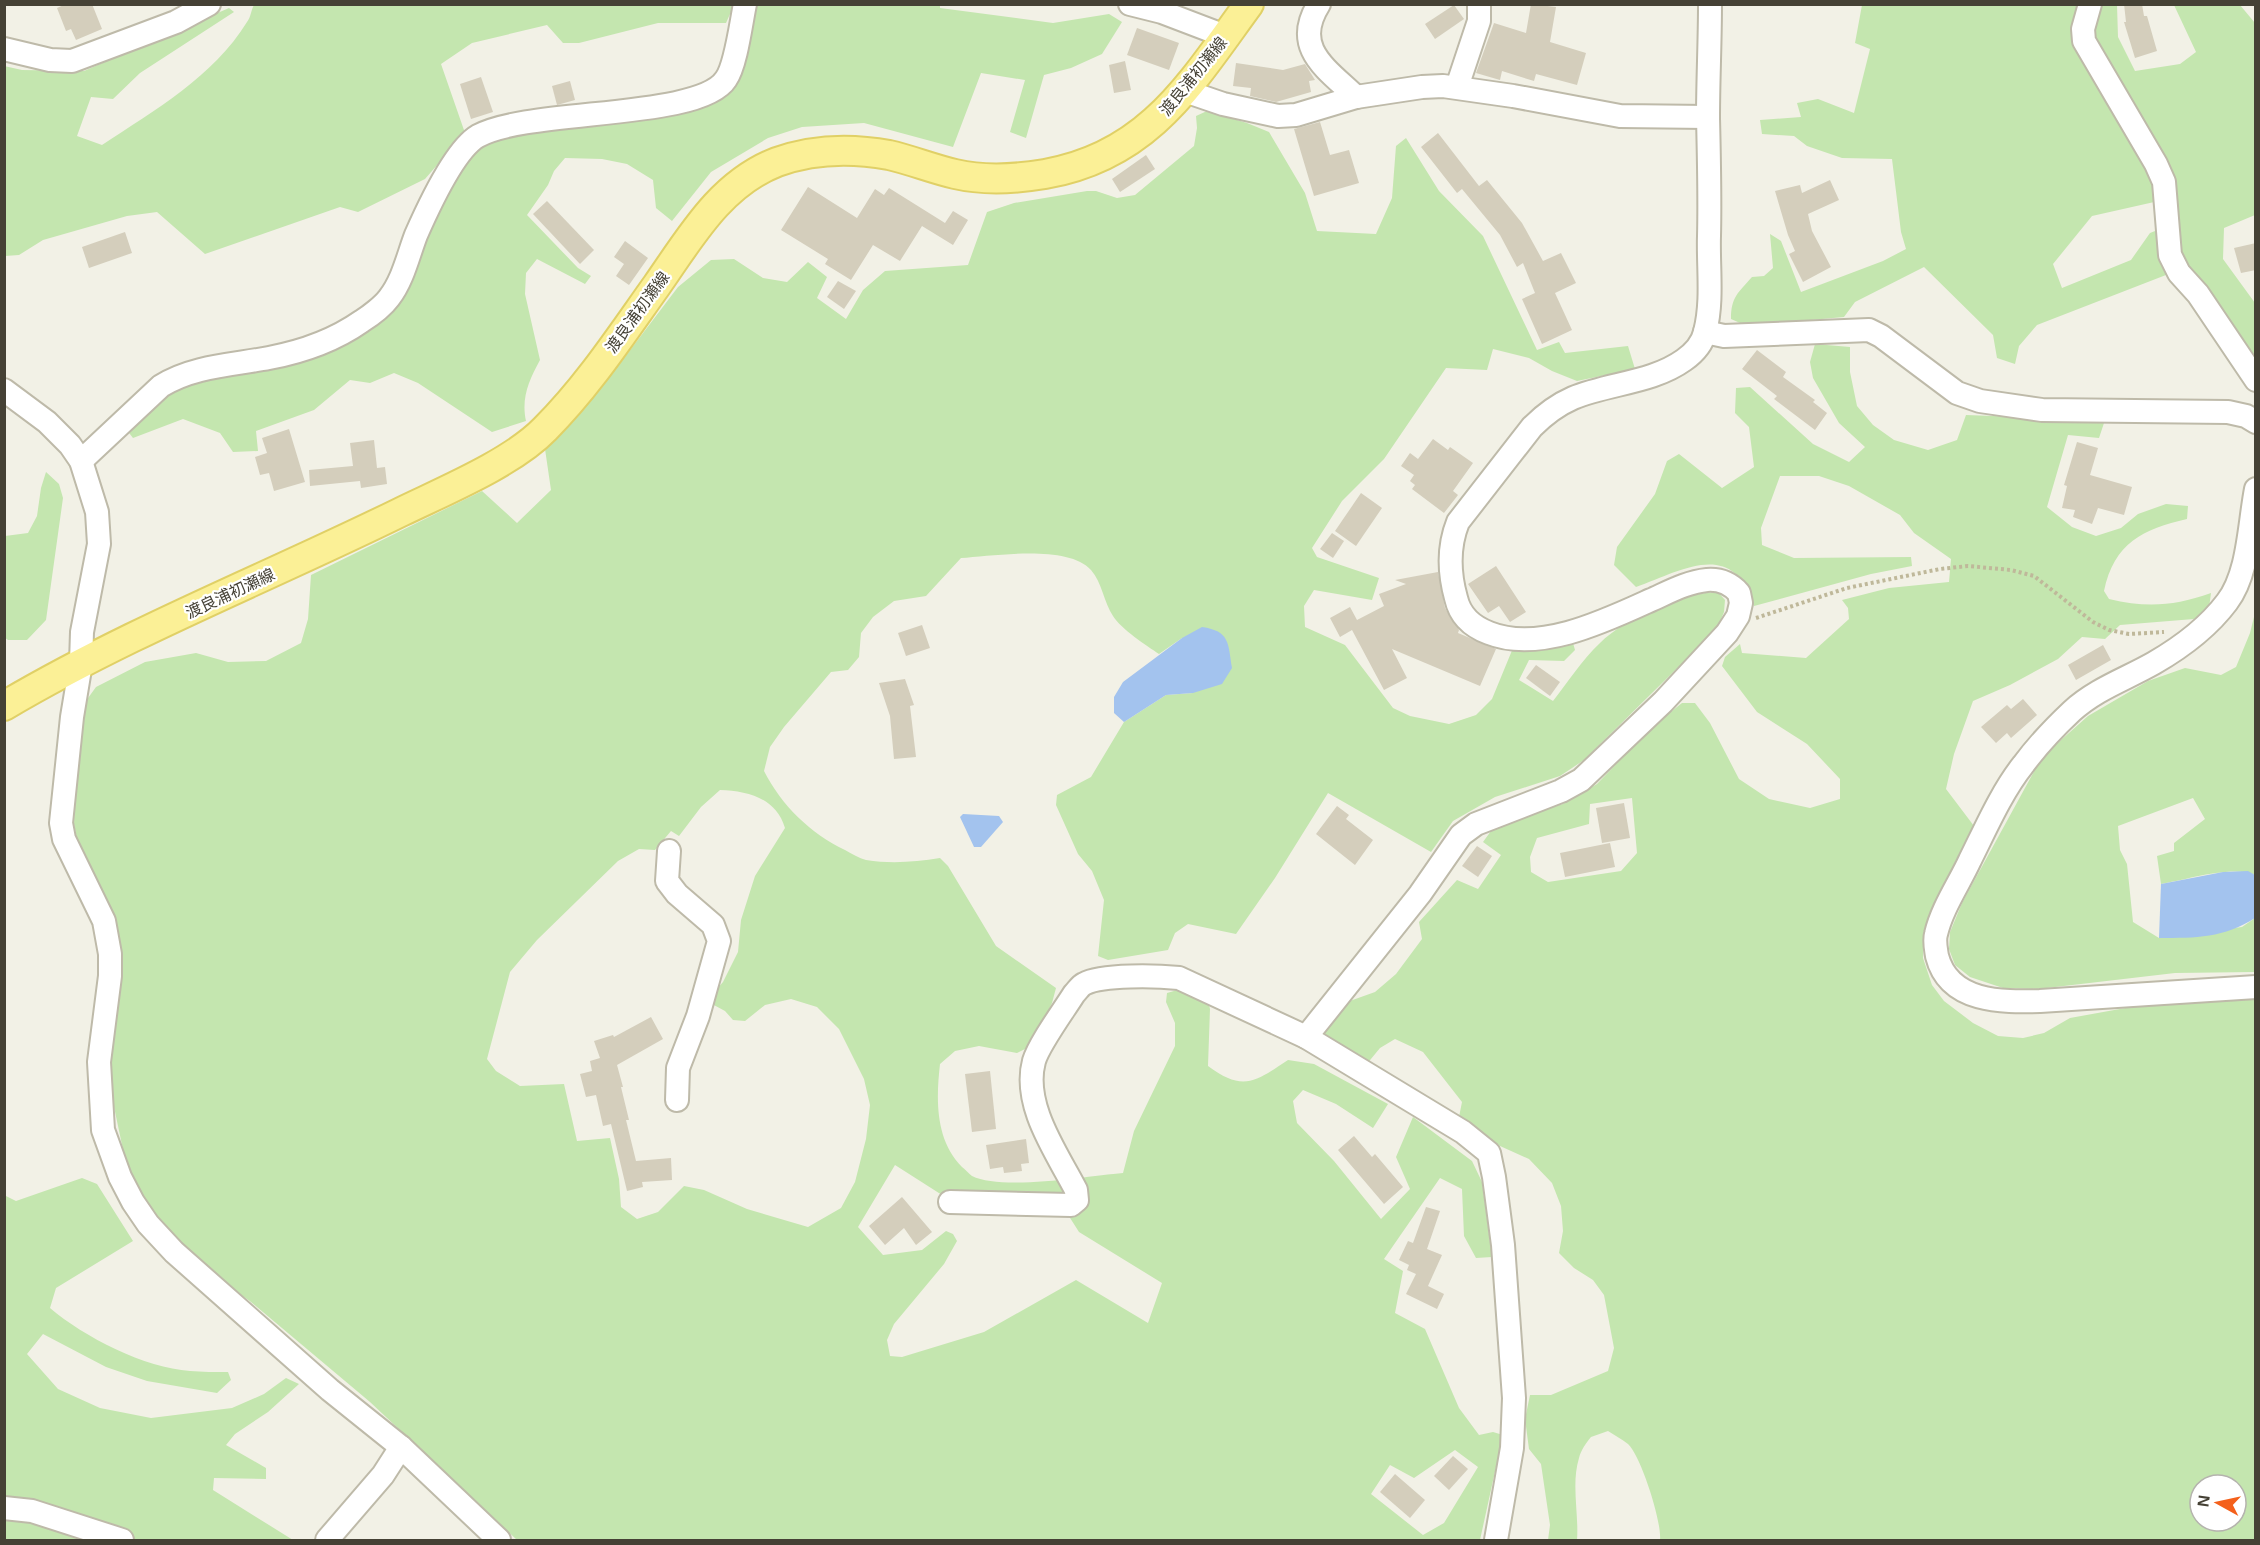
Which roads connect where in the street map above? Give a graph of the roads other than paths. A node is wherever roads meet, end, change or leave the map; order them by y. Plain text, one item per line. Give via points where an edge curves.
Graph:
1 (209, 4) edge
2 (746, 4) edge
3 (1130, 4) edge
4 (1249, 4) edge
5 (1319, 4) edge
6 (1479, 4) edge
7 (1710, 4) edge
8 (2090, 4) edge
9 (1225, 36) junction
10 (4, 49) edge
11 (1456, 87) junction
12 (1185, 91) junction
13 (1356, 97) junction
14 (1708, 117) junction
15 (1705, 332) junction
16 (2256, 381) edge
17 (4, 390) edge
18 (2256, 422) edge
19 (81, 461) junction
20 (2256, 489) edge
21 (81, 663) junction
22 (4, 705) edge
23 (669, 851) dead end
24 (2256, 987) edge
25 (1306, 1037) junction
26 (677, 1100) dead end
27 (950, 1202) dead end
28 (400, 1447) junction
29 (4, 1508) edge
30 (122, 1540) edge
31 (327, 1540) edge
32 (499, 1540) edge
33 (1496, 1540) edge

1 - 10 street via 176,22 72,61
2 - 19 street via 727,78 716,90 694,99 493,129 476,137 446,175 389,298 362,322 322,342 271,358 175,377
3 - 9 street
4 - 9 main road, 渡良浦初瀬線
5 - 13 street via 1307,27 1311,50
6 - 11 street via 1479,21
7 - 14 street
8 - 16 street via 2084,40 2164,182 2170,255
9 - 12 main road, 渡良浦初瀬線
11 - 13 street via 1422,87
11 - 14 street via 1620,116
12 - 13 street via 1278,117
12 - 21 main road, 渡良浦初瀬線 via 1126,145 1092,162 1061,171 1006,180 976,178 890,155 853,150 800,154 746,177 700,224 568,404 525,446 487,470 377,524
14 - 15 street via 1709,282
15 - 18 street via 1724,336 1869,330 1957,393 1980,401 2042,410 2228,412
15 - 25 street via 1695,352 1673,368 1574,398 1544,415 1458,522 1451,553 1452,584 1458,607 1470,623 1511,639 1540,639 1582,628 1705,580 1724,581 1739,592 1738,616 1663,702 1581,780 1476,824 1461,835 1420,894
17 - 19 street via 46,422
19 - 21 street via 97,512 99,544 84,621
20 - 24 street via 2243,570 2226,603 2188,639 2156,662 2093,694 2022,765 1935,936 1939,964 1947,976 1962,990 1981,999 2040,1001
21 - 22 main road, 渡良浦初瀬線
21 - 28 street via 61,823 64,839 104,921 110,954 99,1092 103,1130 120,1177 143,1216 174,1252
23 - 26 street via 668,881 676,894 713,925 719,940 698,1016 678,1068
25 - 27 street via 1179,978 1126,977 1082,985 1034,1059 1032,1077 1035,1103 1076,1190 1077,1200 1071,1205
25 - 33 street via 1463,1132 1489,1153 1503,1245 1514,1398 1512,1448
28 - 31 street via 383,1474
28 - 32 street
29 - 30 street via 32,1511

